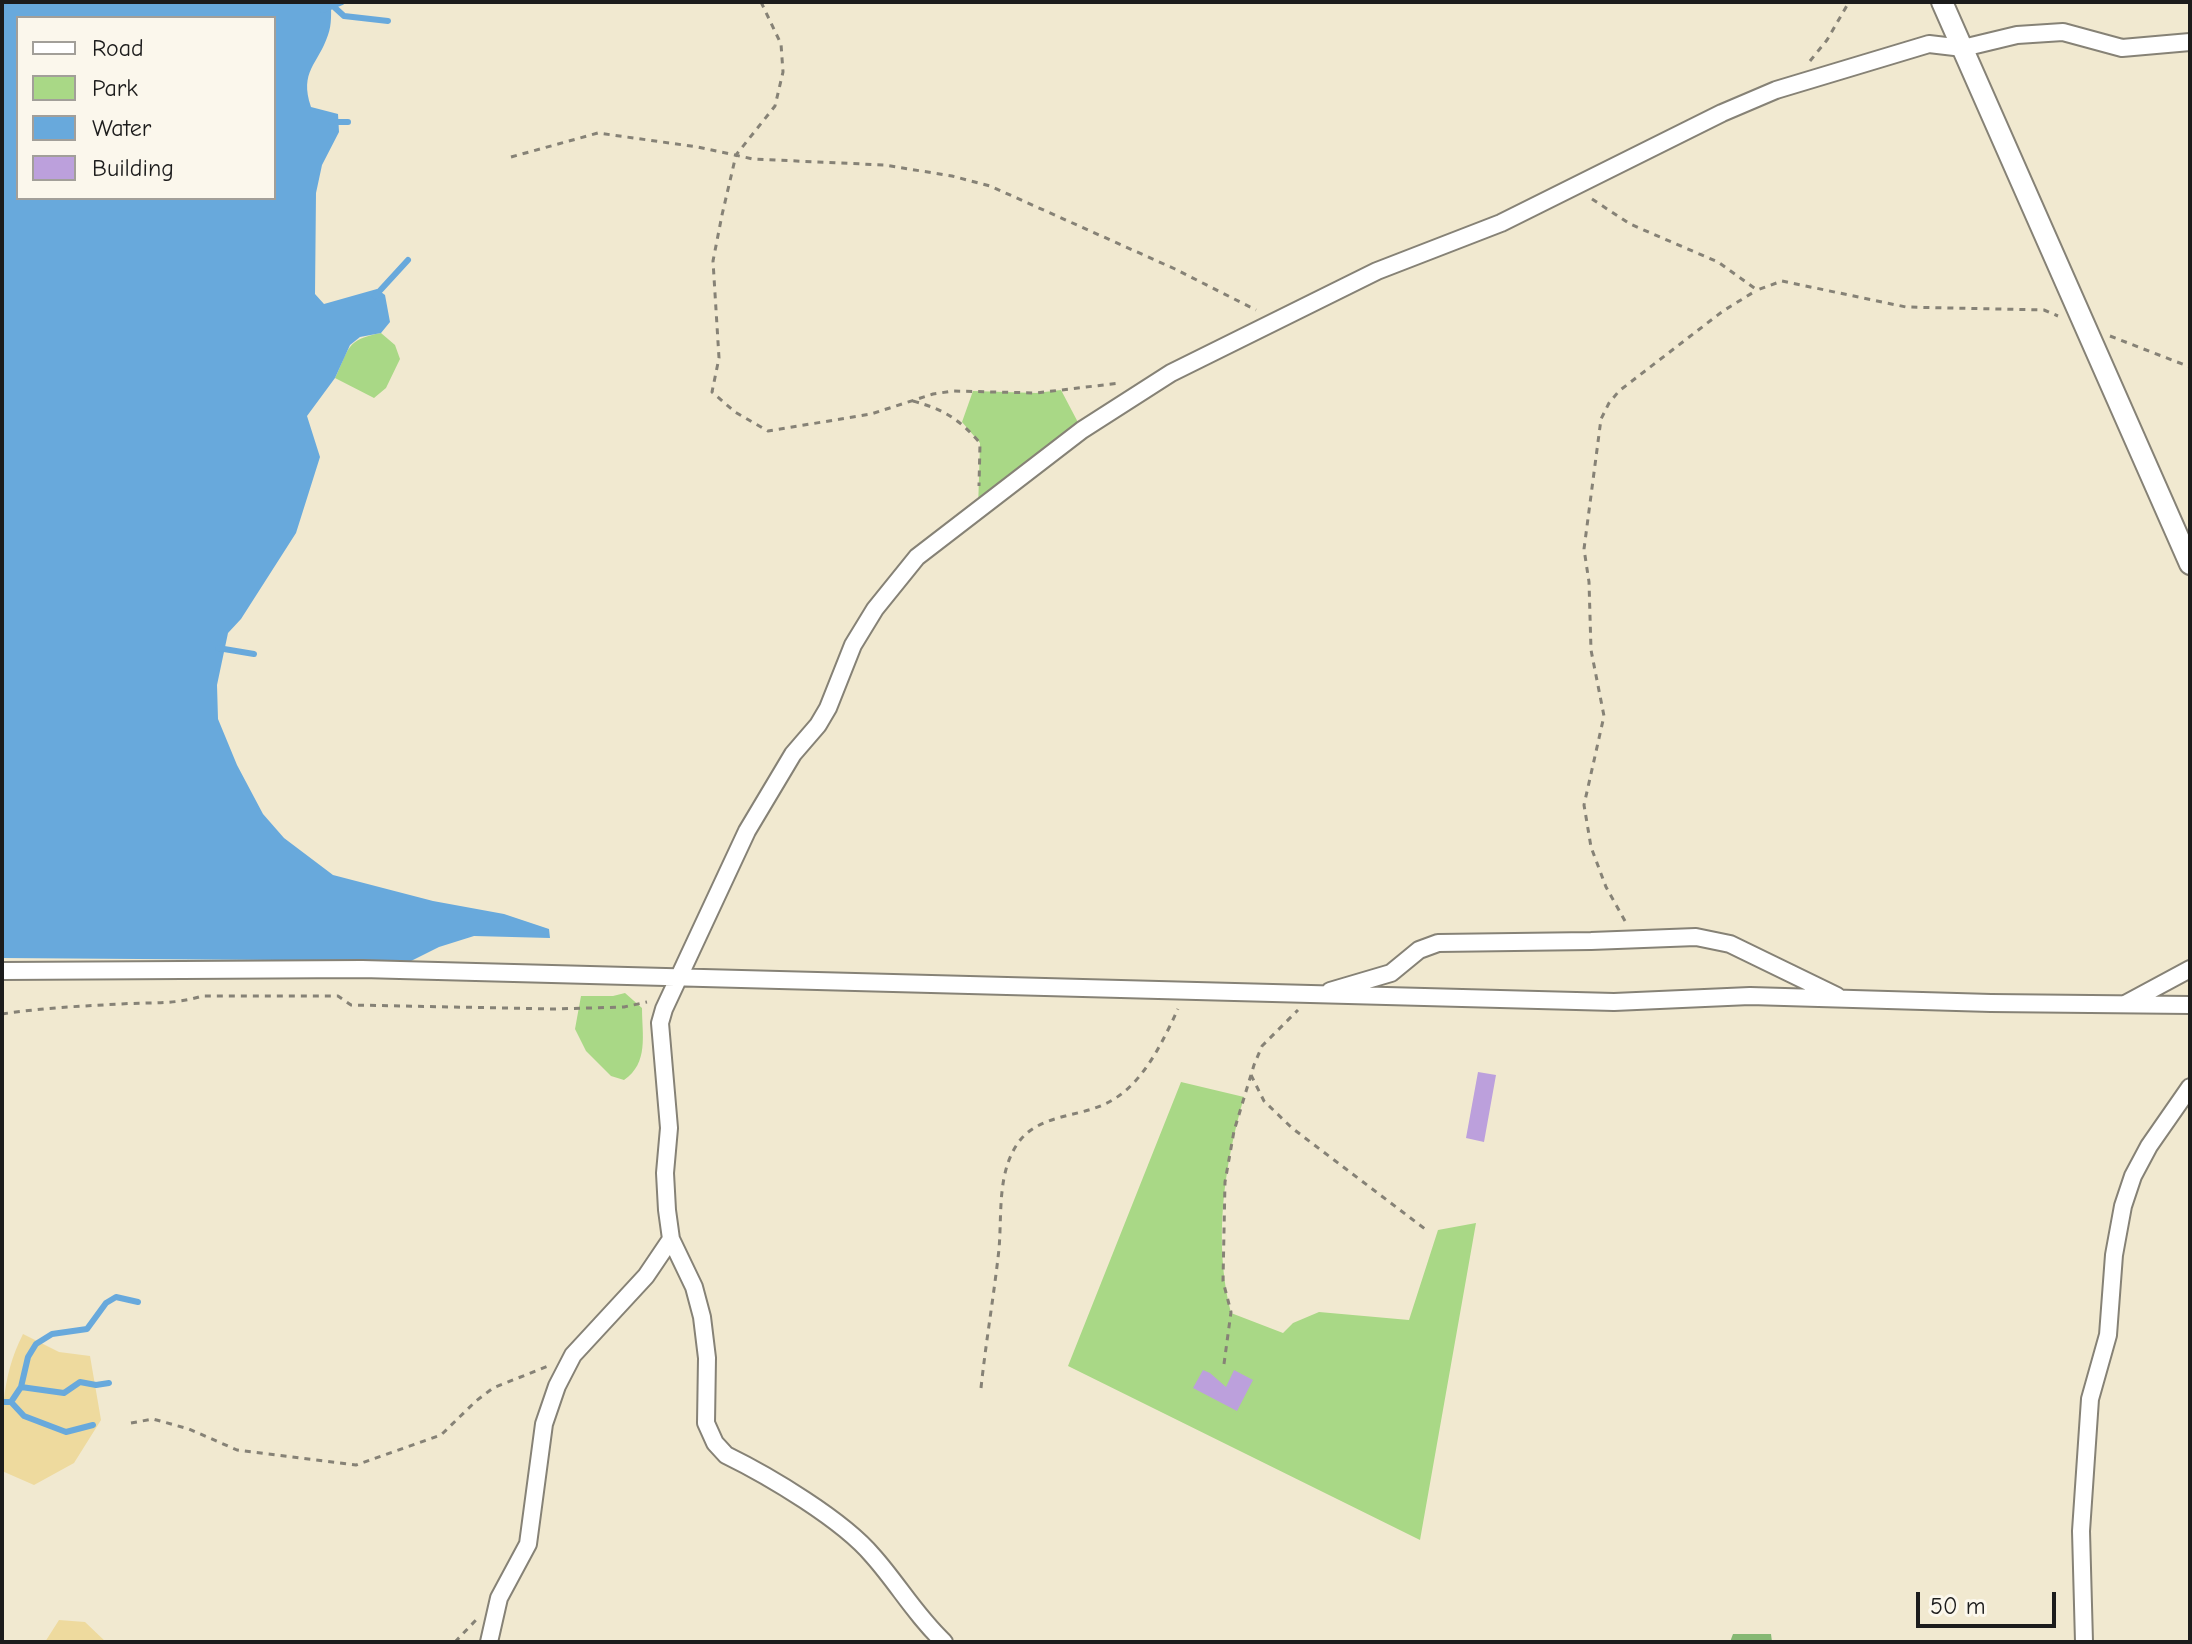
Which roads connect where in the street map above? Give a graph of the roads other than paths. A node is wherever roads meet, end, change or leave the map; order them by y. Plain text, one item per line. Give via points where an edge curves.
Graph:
1 (1942, 2) edge
2 (2190, 42) edge
3 (1963, 48) junction
4 (2190, 564) edge
5 (2190, 969) edge
6 (2, 971) edge
7 (679, 979) junction
8 (1315, 995) junction
9 (1842, 999) junction
10 (2122, 1005) junction
11 (2190, 1005) edge
12 (2190, 1087) edge
13 (671, 1239) junction
14 (489, 1642) edge
15 (944, 1642) edge
16 (2084, 1642) edge

1 - 3 street
2 - 3 street via 2122,48 2063,32 2017,35
3 - 4 street
3 - 7 street via 1929,44 1790,85 1722,113 1501,223 1377,271 1171,373 1082,430 917,557 875,609 853,645 828,708 747,831
5 - 10 street
6 - 7 street via 362,969
7 - 8 street
7 - 13 street via 660,1023 667,1081 665,1173
8 - 9 street via 1614,1002 1750,996
8 - 9 street via 1391,973 1419,950 1438,943 1696,937 1730,944
9 - 10 street
10 - 11 street
12 - 16 street via 2149,1146 2123,1206 2108,1335 2090,1399 2081,1531
13 - 14 street via 646,1276 573,1355 557,1386 544,1424 528,1544 499,1598
13 - 15 street via 702,1317 706,1423 715,1443 842,1527

